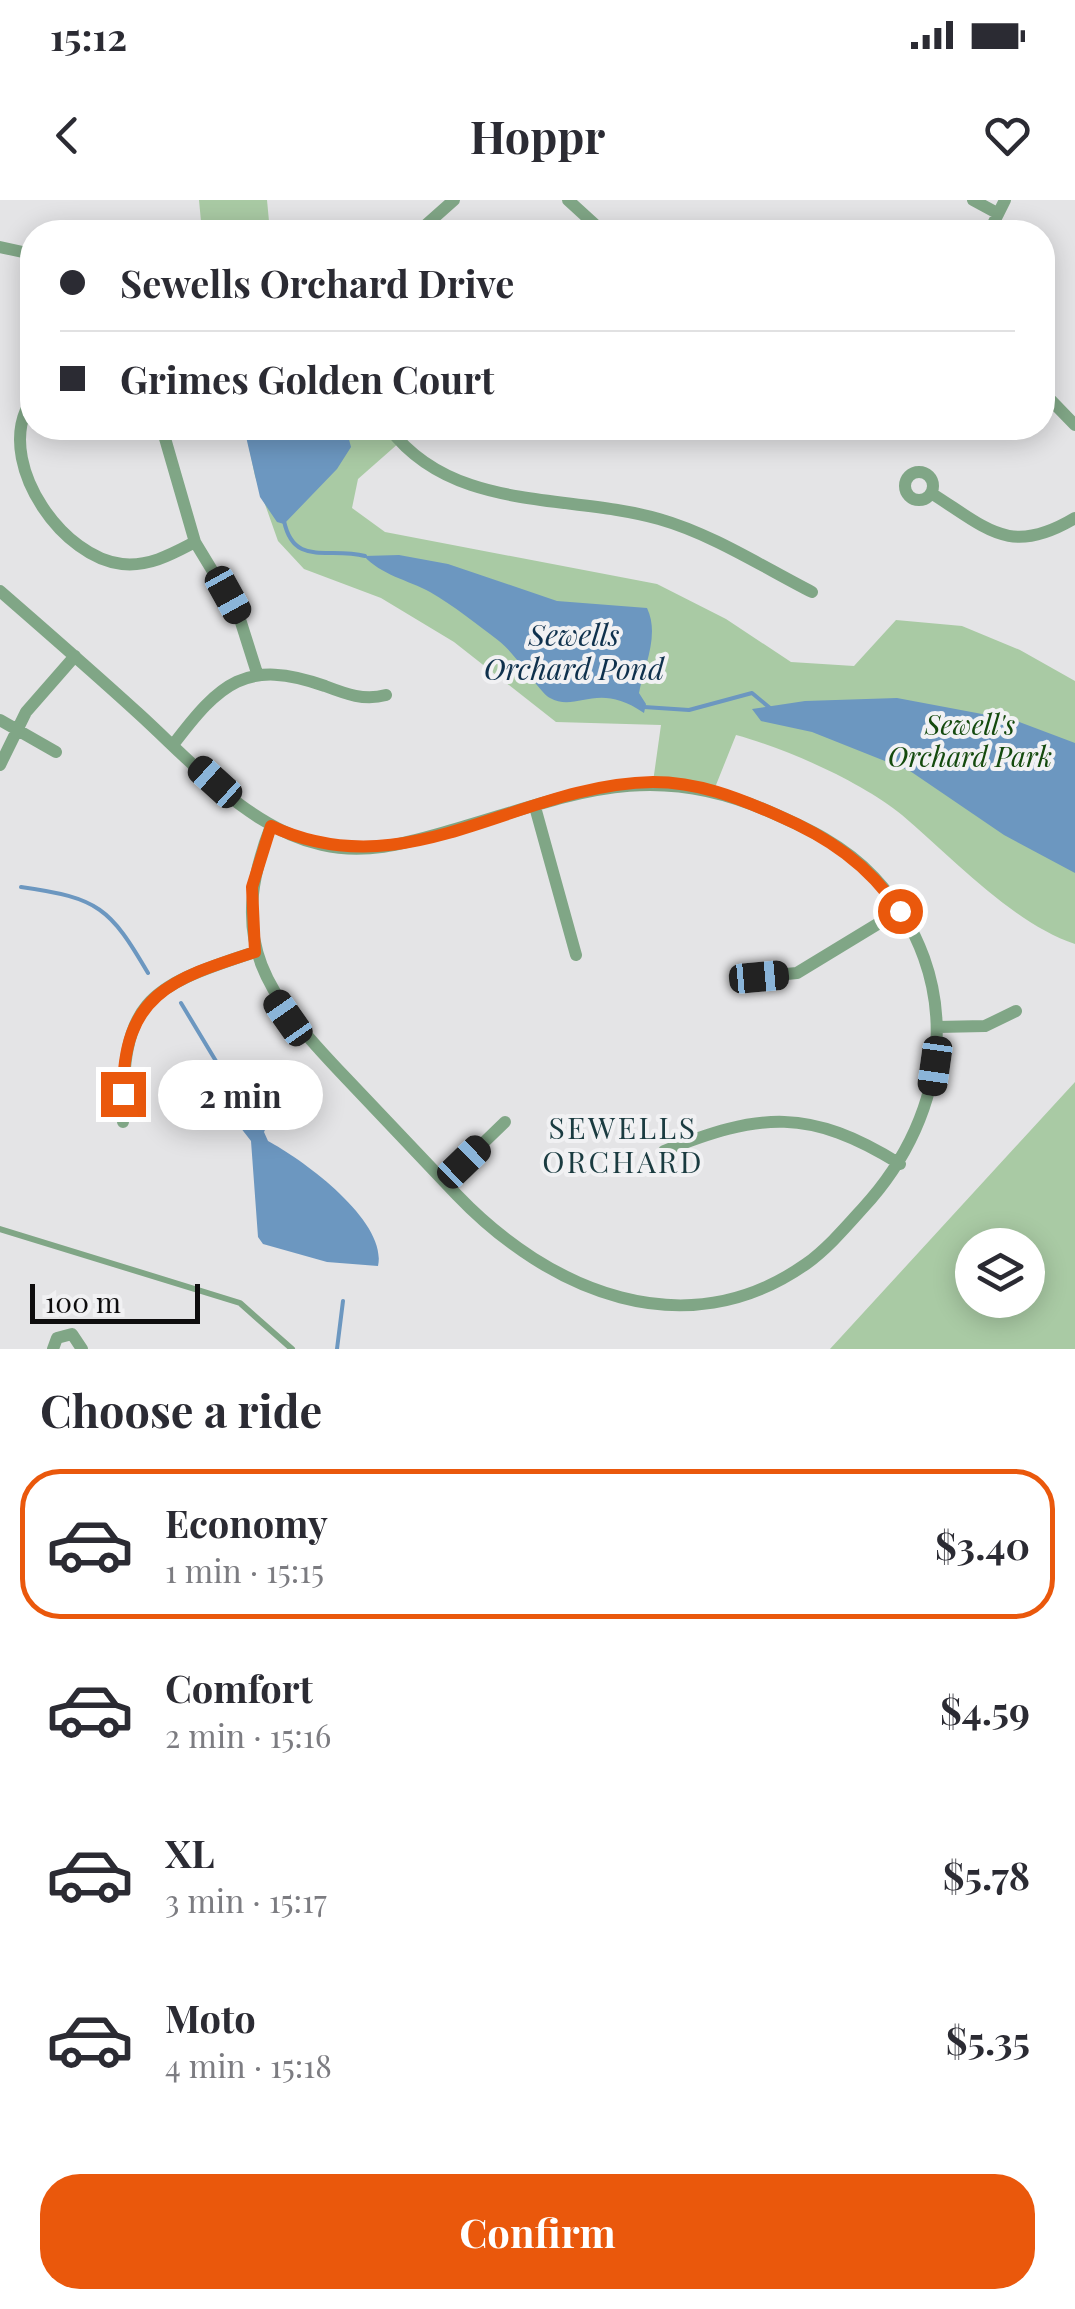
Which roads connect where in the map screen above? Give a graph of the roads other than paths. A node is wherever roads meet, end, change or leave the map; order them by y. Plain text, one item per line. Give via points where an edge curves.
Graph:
1 (454, 200) edge
2 (568, 200) edge
3 (974, 200) edge
4 (1006, 200) edge
5 (998, 213) junction
6 (432, 220) edge
7 (590, 220) edge
8 (995, 220) edge
9 (1055, 404) edge
10 (20, 425) edge
11 (1075, 425) edge
12 (165, 440) edge
13 (400, 440) edge
14 (931, 493) dead end
15 (1075, 518) edge
16 (195, 542) junction
17 (0, 590) edge
18 (812, 592) dead end
19 (74, 656) junction
20 (257, 673) junction
21 (386, 695) dead end
22 (0, 720) edge
23 (16, 729) junction
24 (173, 745) junction
25 (56, 752) dead end
26 (0, 765) edge
27 (535, 807) junction
28 (271, 826) junction
29 (900, 911) junction
30 (255, 952) junction
31 (576, 955) dead end
32 (735, 978) dead end
33 (1016, 1010) dead end
34 (937, 1027) junction
35 (123, 1122) dead end
36 (506, 1122) dead end
37 (664, 1152) dead end
38 (900, 1164) junction
39 (444, 1181) junction
40 (0, 1229) edge
41 (53, 1349) edge
42 (82, 1349) edge
43 (292, 1349) edge

1 - 6 street
2 - 7 street
3 - 5 street
4 - 5 street
5 - 8 street
9 - 11 street
10 - 16 street via 19,477 37,506 83,548 108,561 135,564
12 - 16 street
13 - 18 street via 462,484 659,519
14 - 15 street via 1009,537 1042,536
16 - 20 street via 238,613
17 - 19 street
19 - 23 street
19 - 24 street
20 - 21 street via 292,675 362,698
20 - 24 street via 224,688
22 - 23 street
23 - 25 street
23 - 26 street
24 - 28 street
27 - 28 street via 383,849 319,844
27 - 29 street via 641,783 730,794 834,843
27 - 31 street
28 - 30 street via 252,887
29 - 32 street via 798,973
29 - 34 street via 928,971
30 - 35 street via 172,981 147,1003 126,1046
30 - 39 street via 288,1018
33 - 34 street via 984,1026
34 - 38 street via 932,1089
36 - 39 street
37 - 38 street via 718,1129 781,1119 830,1127
38 - 39 street via 809,1262 742,1296 684,1304 620,1298 560,1277 502,1240
40 - 43 lane via 240,1303
41 - 42 street via 57,1338 72,1334

